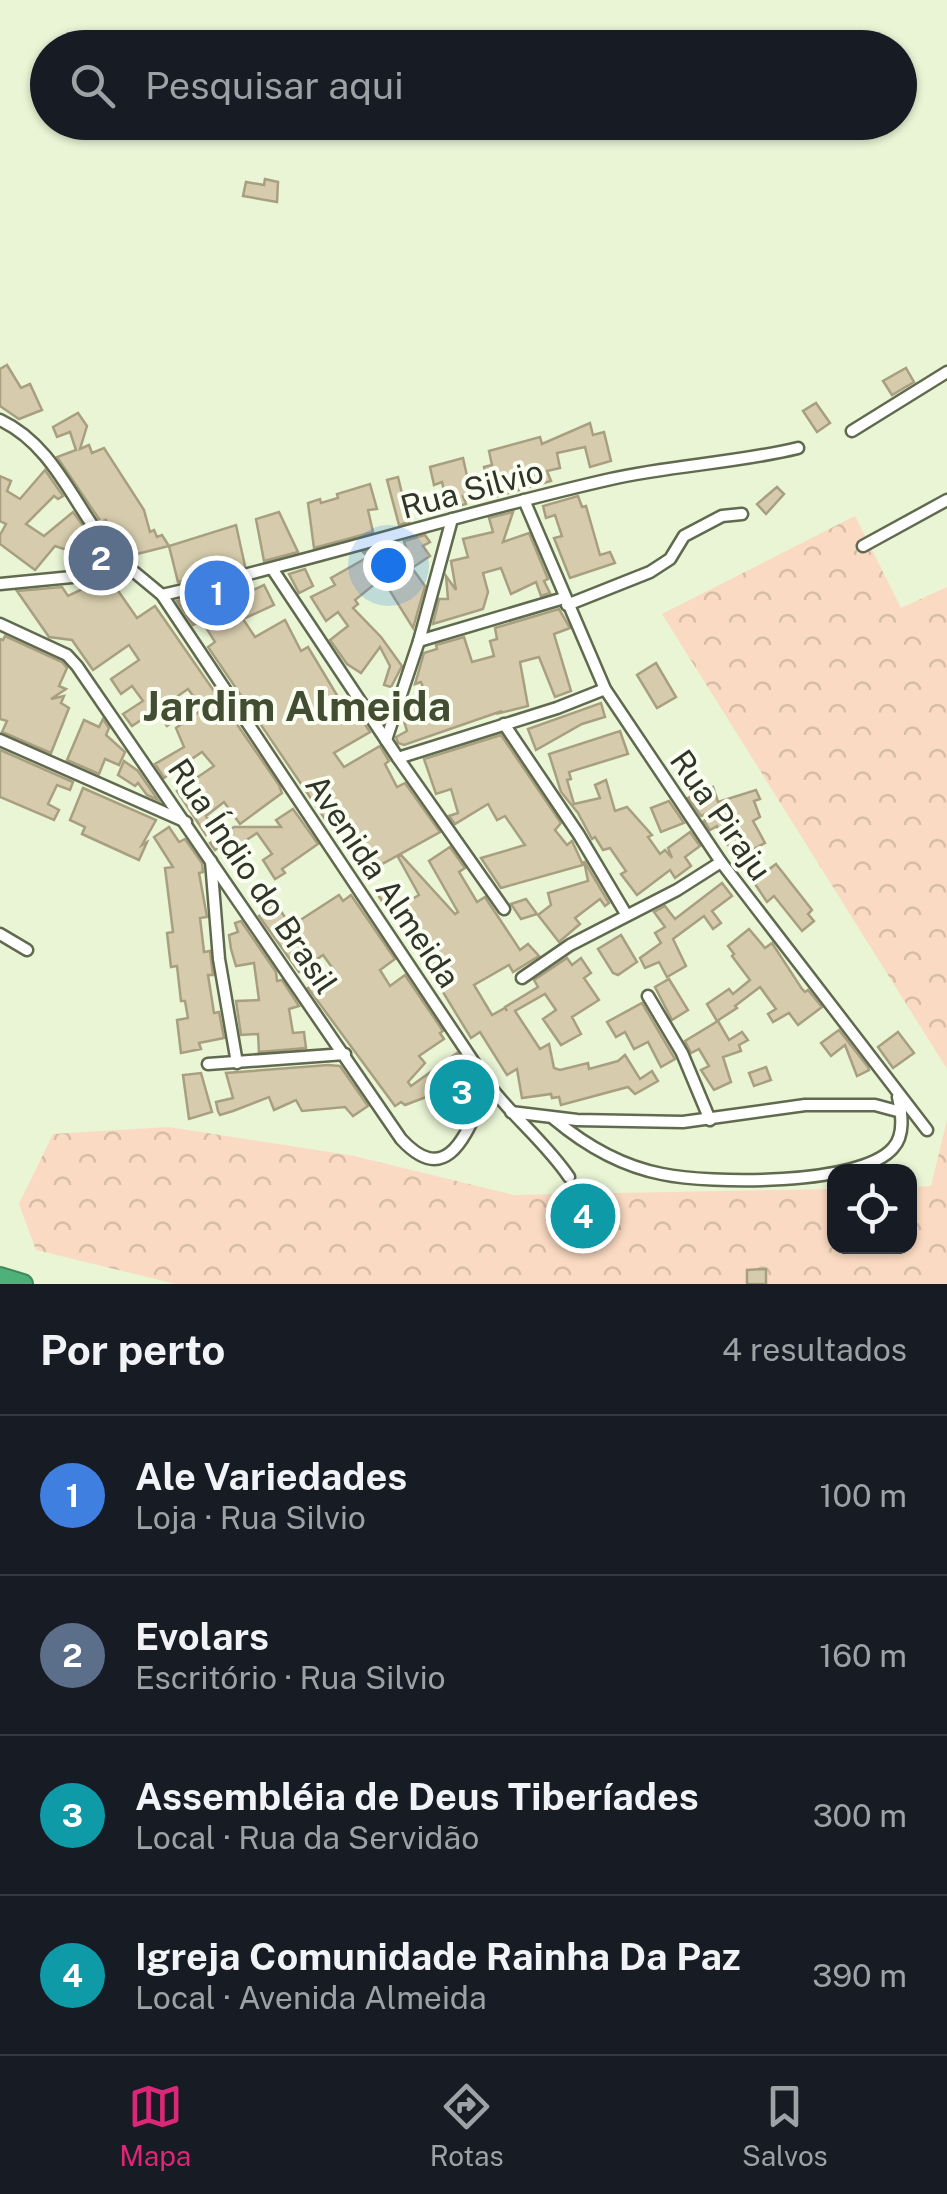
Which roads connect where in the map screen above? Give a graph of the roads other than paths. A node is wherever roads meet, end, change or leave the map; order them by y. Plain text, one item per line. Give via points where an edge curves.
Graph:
1 (947, 372) edge
2 (0, 420) edge
3 (852, 431) dead end
4 (798, 448) dead end
5 (524, 500) junction
6 (947, 500) edge
7 (742, 514) dead end
8 (452, 519) junction
9 (863, 546) dead end
10 (273, 570) junction
11 (133, 571) junction
12 (0, 584) edge
13 (162, 595) junction
14 (565, 602) junction
15 (0, 624) edge
16 (419, 641) junction
17 (605, 690) junction
18 (504, 724) junction
19 (0, 740) edge
20 (386, 740) junction
21 (398, 758) junction
22 (187, 822) junction
23 (211, 861) junction
24 (720, 862) junction
25 (504, 909) dead end
26 (626, 914) junction
27 (0, 934) edge
28 (27, 950) dead end
29 (522, 978) dead end
30 (648, 996) dead end
31 (345, 1054) junction
32 (237, 1063) junction
33 (208, 1064) dead end
34 (489, 1085) junction
35 (898, 1092) junction
36 (510, 1112) junction
37 (901, 1112) junction
38 (554, 1119) junction
39 (710, 1120) junction
40 (927, 1130) dead end
41 (569, 1177) dead end
42 (0, 1277) edge
43 (23, 1284) edge

1 - 3 street
2 - 11 street via 32,439 105,545
4 - 5 street, Rua Silvio
5 - 8 street, Rua Silvio
5 - 14 street, Rua Piraju
6 - 9 street
7 - 14 street via 722,516 684,536 662,566
8 - 10 street, Rua Silvio
8 - 16 street
10 - 13 street, Rua Silvio
10 - 20 street
11 - 12 street
11 - 13 street, Avenida Almeida
13 - 34 street, Avenida Almeida
14 - 16 street
14 - 17 street, Rua Piraju
15 - 22 street, Rua Índio do Brasil via 77,666
16 - 20 street
17 - 18 street
17 - 24 street, Rua Piraju
18 - 21 street
18 - 26 street
19 - 22 street
20 - 21 street
21 - 25 street
22 - 23 street, Rua Índio do Brasil
23 - 31 street, Rua Índio do Brasil
23 - 32 street
24 - 26 street
24 - 35 street, Rua Piraju
26 - 29 street
27 - 28 street
30 - 39 street
31 - 32 street
31 - 34 street, Rua Índio do Brasil via 401,1139 426,1159 439,1160 458,1147
32 - 33 street
34 - 36 street, Avenida Almeida
35 - 37 street
35 - 40 street, Rua Piraju
36 - 38 street
36 - 41 street, Avenida Almeida
37 - 38 street via 901,1132 884,1156 765,1182 628,1165
37 - 39 street via 875,1105 805,1105
38 - 39 street
42 - 43 highway

